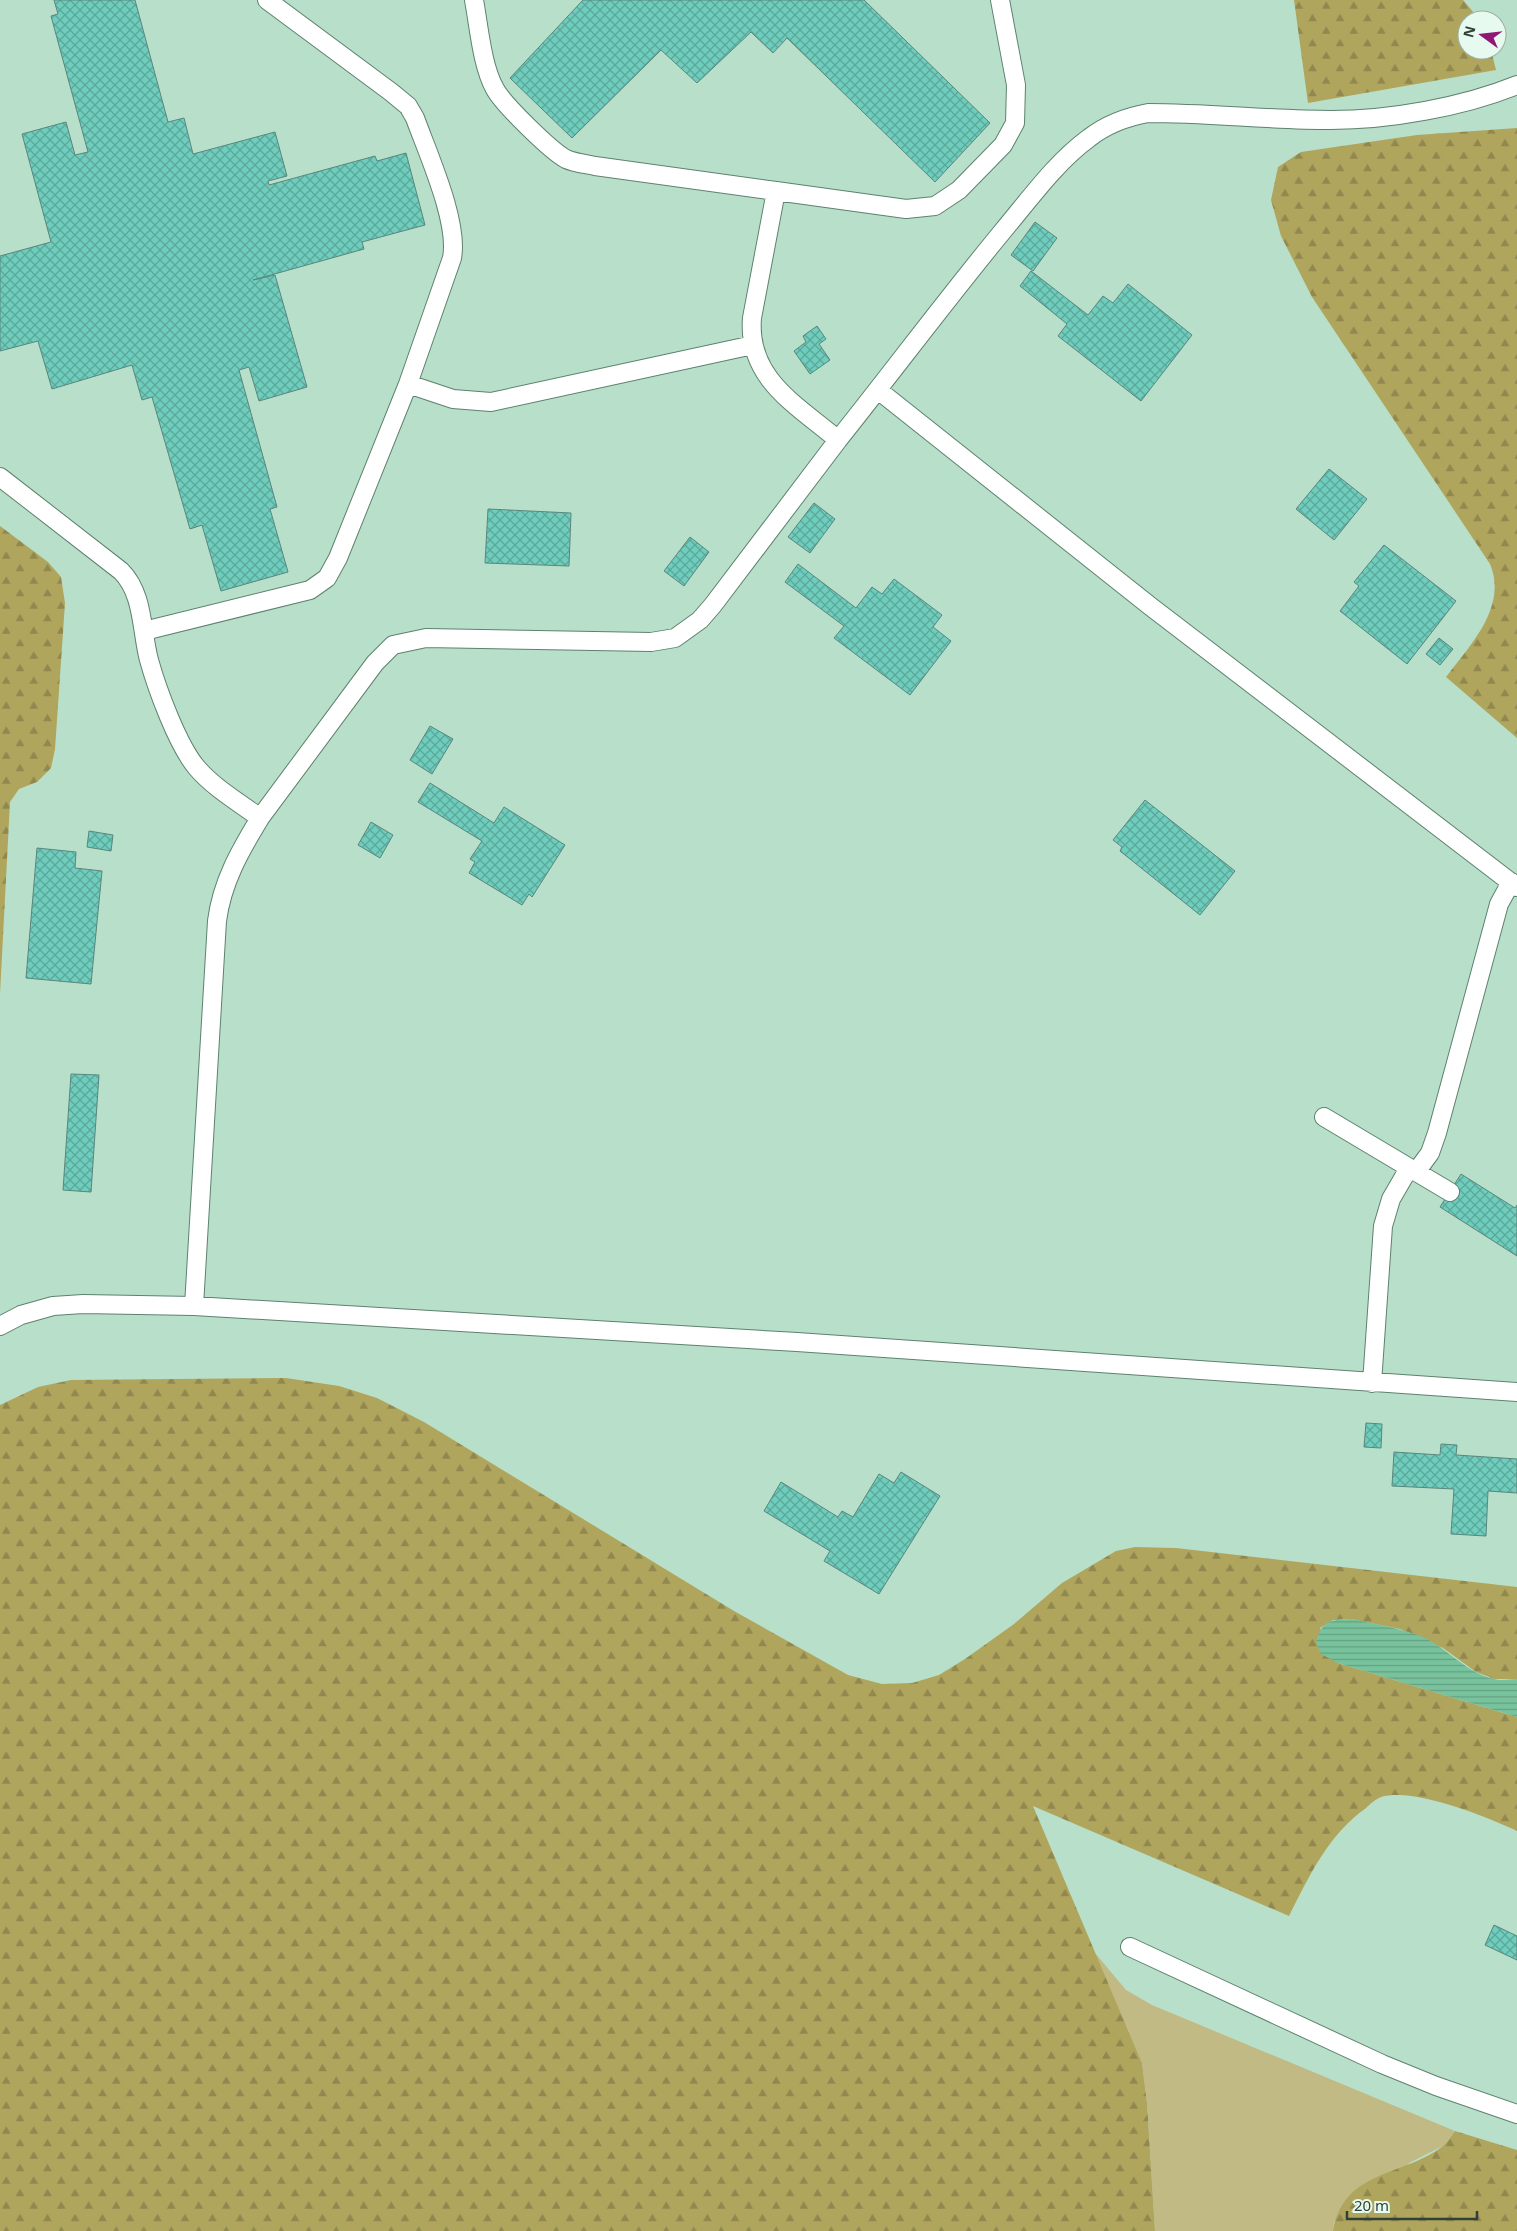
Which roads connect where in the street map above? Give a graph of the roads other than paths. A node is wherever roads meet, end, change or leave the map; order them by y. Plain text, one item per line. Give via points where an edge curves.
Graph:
1 (267, 0) edge
2 (474, 0) edge
3 (1000, 0) edge
4 (1517, 85) edge
5 (776, 191) junction
6 (753, 345) junction
7 (408, 384) junction
8 (878, 390) junction
9 (838, 440) junction
10 (0, 477) edge
11 (144, 631) junction
12 (260, 818) junction
13 (1514, 884) edge
14 (1324, 1117) dead end
15 (1413, 1170) junction
16 (1450, 1192) dead end
17 (194, 1306) junction
18 (0, 1326) edge
19 (1372, 1383) junction
20 (1517, 1392) edge
21 (1130, 1947) dead end
22 (1517, 2114) edge

1 - 7 lane via 396,96 408,106 415,118 455,240 452,258
2 - 5 lane via 495,90 545,144 560,155 596,166
3 - 5 lane via 1016,85 1015,123 1003,146 959,190 934,206 906,209
4 - 8 lane via 1463,102 1368,118 1329,120 1167,113 1133,116 1118,121 1089,137 1038,188
5 - 6 lane via 754,305
6 - 7 lane via 491,402 453,399
6 - 9 lane via 759,364 769,379
7 - 11 lane via 347,540 332,571 321,584 310,590
8 - 9 lane
8 - 13 lane via 1150,606
9 - 12 lane via 713,606 682,635 668,641 651,642 452,636 418,638 393,645 375,663
10 - 11 lane via 126,576 136,594
11 - 12 lane via 160,696 196,767
12 - 17 lane via 234,861 219,910
13 - 15 lane via 1498,904 1435,1139 1430,1153
14 - 15 lane
15 - 16 lane
15 - 19 lane via 1390,1199 1383,1226
17 - 18 lane via 53,1306 21,1315
17 - 19 lane via 797,1342
19 - 20 lane
21 - 22 lane via 1382,2064

